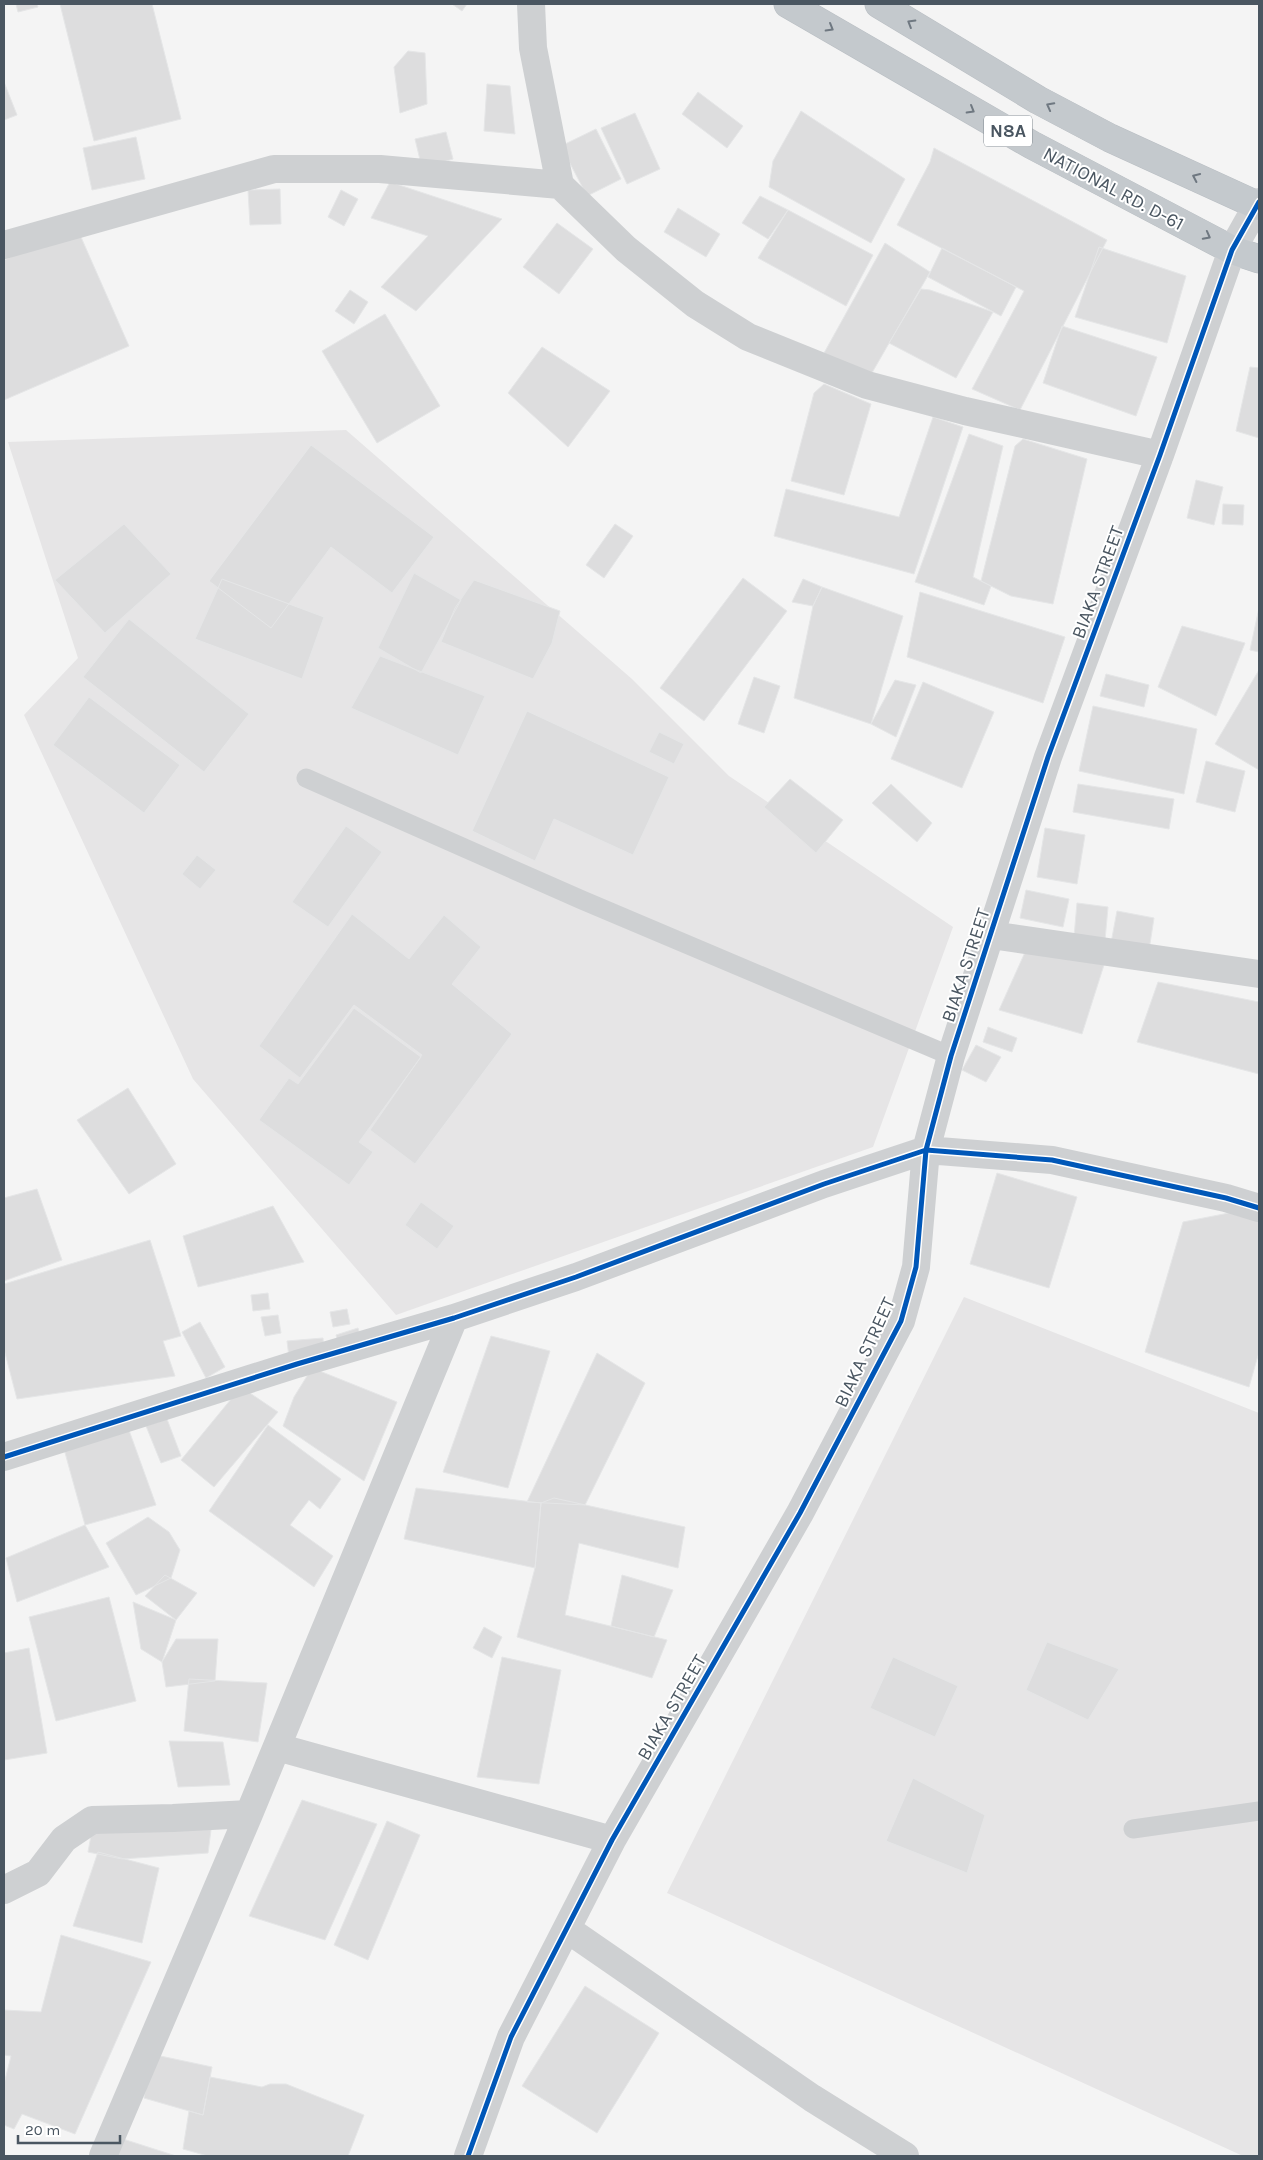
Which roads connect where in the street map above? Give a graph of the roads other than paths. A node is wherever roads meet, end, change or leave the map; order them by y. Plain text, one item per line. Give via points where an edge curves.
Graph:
1 (531, 4) edge
2 (788, 4) edge
3 (880, 4) edge
4 (560, 185) junction
5 (1258, 204) edge
6 (4, 245) edge
7 (1232, 250) junction
8 (1259, 259) edge
9 (1160, 455) junction
10 (306, 778) dead end
11 (991, 935) junction
12 (1259, 974) edge
13 (951, 1056) junction
14 (926, 1150) junction
15 (1259, 1208) edge
16 (454, 1318) junction
17 (4, 1457) edge
18 (276, 1747) junction
19 (1259, 1811) edge
20 (249, 1814) junction
21 (1133, 1829) dead end
22 (612, 1840) junction
23 (4, 1890) edge
24 (568, 1929) junction
25 (103, 2156) edge
26 (468, 2156) edge
27 (905, 2156) edge

1 - 4 street via 534,48
2 -> 7 highway, NATIONAL RD. D-61 / N8A via 1032,145
5 -> 3 highway, N8A via 1110,138 1038,100
4 - 6 street via 380,169 274,169
4 - 9 street via 626,249 687,298 748,337 867,385 965,411
5 - 7 street, BIAKA STREET
7 - 8 highway, N8A
7 - 9 street, BIAKA STREET
9 - 11 street, BIAKA STREET via 1048,757
10 - 13 lane via 591,904
11 - 12 street
11 - 13 street, BIAKA STREET
13 - 14 street, BIAKA STREET
14 - 15 street via 1052,1160
14 - 16 street
14 - 22 street, BIAKA STREET via 916,1267 901,1321 800,1513
16 - 17 street
16 - 18 street
18 - 20 street
18 - 22 street
19 - 21 lane
20 - 23 street via 92,1820 64,1839 38,1873
20 - 25 street
22 - 24 street, BIAKA STREET
24 - 26 street, BIAKA STREET via 512,2037
24 - 27 street via 812,2098

